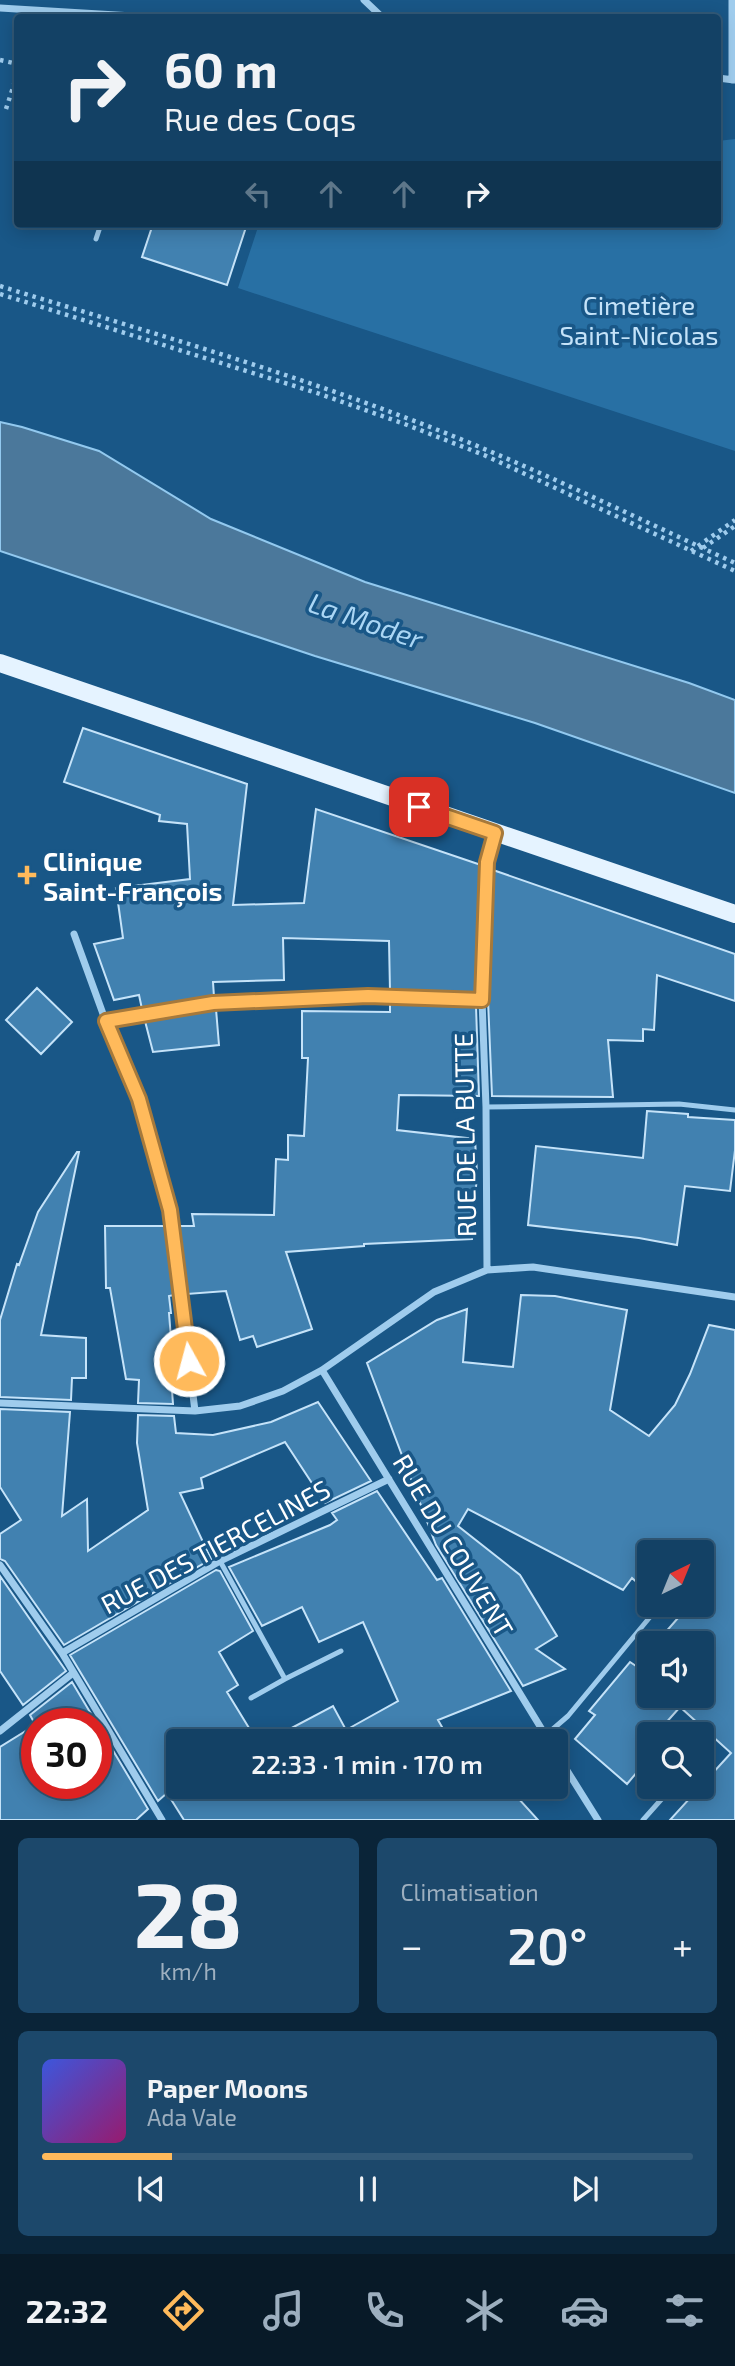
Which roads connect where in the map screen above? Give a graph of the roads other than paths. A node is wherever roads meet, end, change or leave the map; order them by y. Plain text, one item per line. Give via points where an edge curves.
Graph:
1 (364, 0) edge
2 (732, 0) edge
3 (0, 8) edge
4 (100, 14) edge
5 (379, 14) edge
6 (734, 80) edge
7 (100, 228) edge
8 (96, 239) dead end
9 (0, 663) edge
10 (495, 833) junction
11 (735, 914) edge
12 (74, 934) dead end
13 (482, 1000) junction
14 (106, 1021) junction
15 (486, 1107) junction
16 (735, 1110) edge
17 (487, 1270) junction
18 (735, 1297) edge
19 (322, 1370) junction
20 (0, 1403) edge
21 (195, 1411) junction
22 (389, 1479) junction
23 (220, 1561) junction
24 (0, 1565) edge
25 (650, 1617) dead end
26 (341, 1651) dead end
27 (62, 1653) junction
28 (73, 1673) junction
29 (285, 1679) junction
30 (251, 1699) dead end
31 (542, 1729) edge
32 (556, 1729) edge
33 (0, 1731) edge
34 (568, 1772) edge
35 (662, 1799) edge
36 (162, 1820) edge
37 (598, 1820) edge
38 (643, 1820) edge

1 - 5 street
2 - 6 street
3 - 4 street
7 - 8 lane
9 - 10 main road
10 - 11 main road
10 - 13 street, RUE DE LA BUTTE via 487,862
12 - 14 street
13 - 14 street via 368,996 213,1003
13 - 15 street, RUE DE LA BUTTE
14 - 21 street via 139,1099 170,1210
15 - 16 lane via 679,1104
15 - 17 street, RUE DE LA BUTTE
17 - 18 street via 533,1267
17 - 19 street via 434,1292
19 - 21 street via 283,1391 240,1406
19 - 22 street, RUE DU COUVENT
20 - 21 street
22 - 23 street, RUE DES TIERCELINES
22 - 31 street, RUE DU COUVENT
23 - 27 street, RUE DES TIERCELINES
23 - 29 lane
24 - 27 street
25 - 32 lane
26 - 29 lane
27 - 28 street
28 - 33 street
28 - 36 street
29 - 30 lane
34 - 37 street
35 - 38 lane

